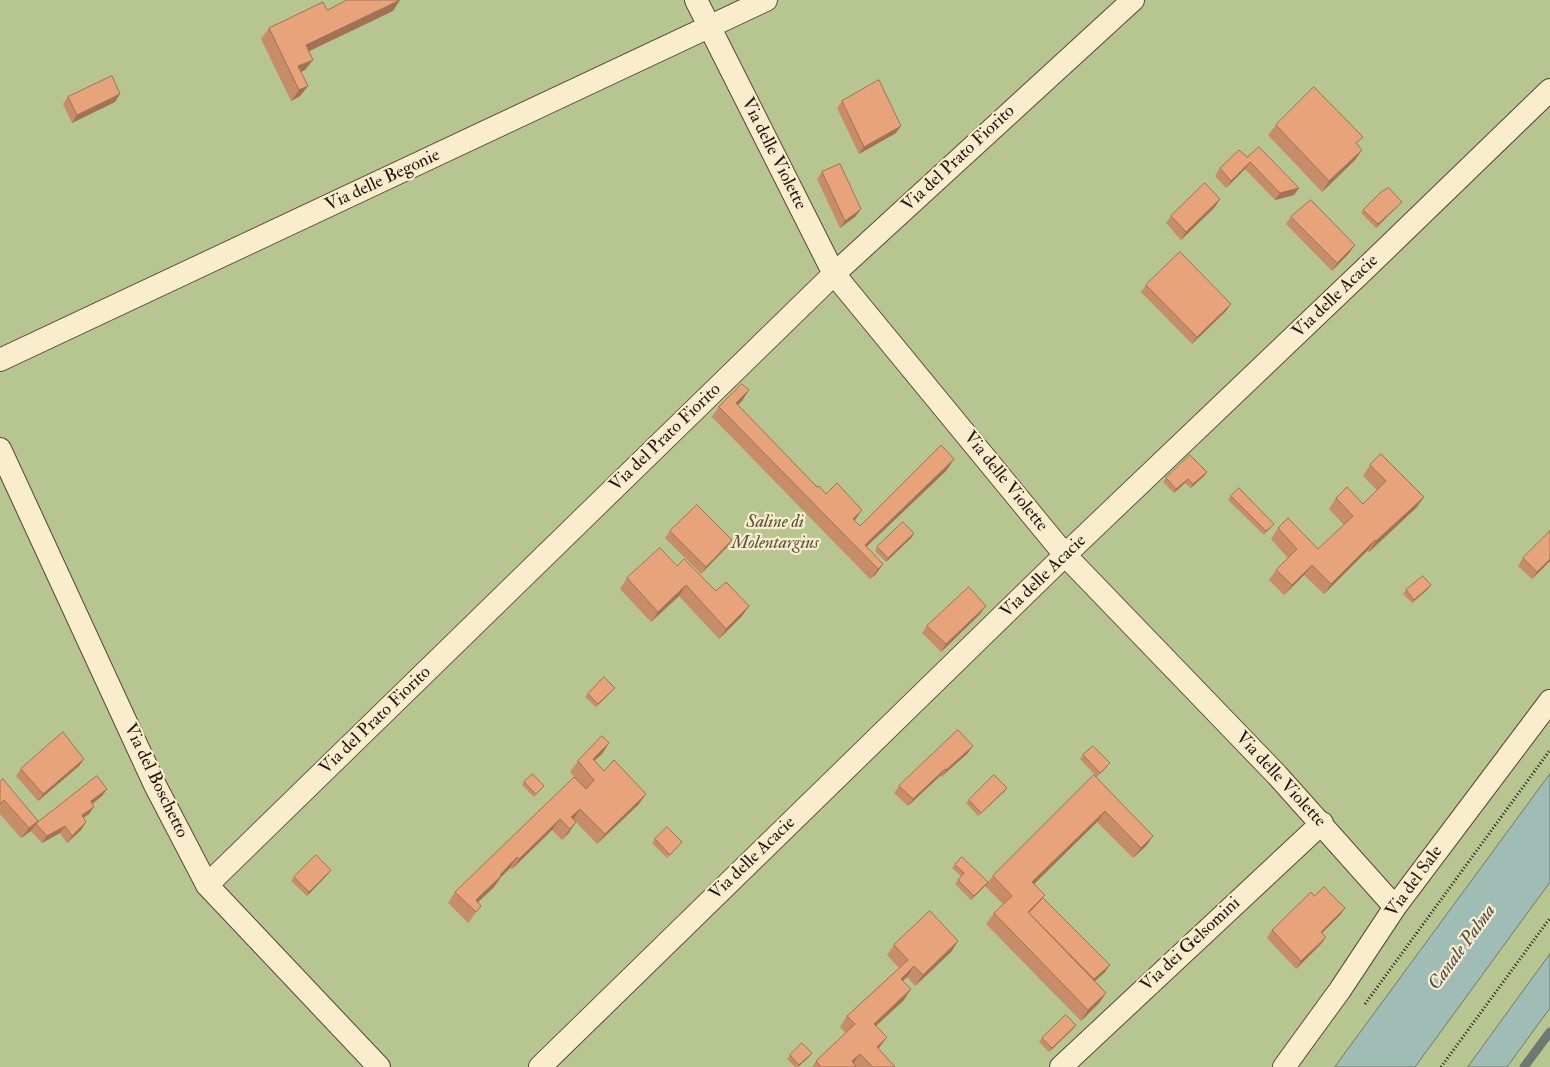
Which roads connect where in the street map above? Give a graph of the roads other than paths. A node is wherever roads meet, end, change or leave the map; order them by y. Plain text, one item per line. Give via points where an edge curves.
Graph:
1 (696, 0) edge
2 (766, 0) edge
3 (1133, 0) edge
4 (710, 28) junction
5 (1550, 90) edge
6 (834, 274) junction
7 (0, 360) edge
8 (0, 449) edge
9 (1065, 555) junction
10 (1550, 701) edge
11 (1322, 823) junction
12 (207, 886) junction
13 (1396, 907) junction
14 (379, 1067) edge
15 (540, 1067) edge
16 (1061, 1067) edge
17 (1284, 1067) edge

1 - 4 street, Via delle Violette
2 - 4 street, Via delle Begonie
3 - 6 street, Via del Prato Fiorito
4 - 6 street, Via delle Violette
4 - 7 street, Via delle Begonie
5 - 9 street, Via delle Acacie
6 - 9 street, Via delle Violette
6 - 12 street, Via del Prato Fiorito
8 - 12 street, Via del Boschetto via 155,785
9 - 11 street, Via delle Violette
9 - 15 street, Via delle Acacie
10 - 13 street, Via del Sale
11 - 13 street, Via delle Violette
11 - 16 street, Via dei Gelsomini
12 - 14 street, Via del Boschetto
13 - 17 street, Via del Sale

